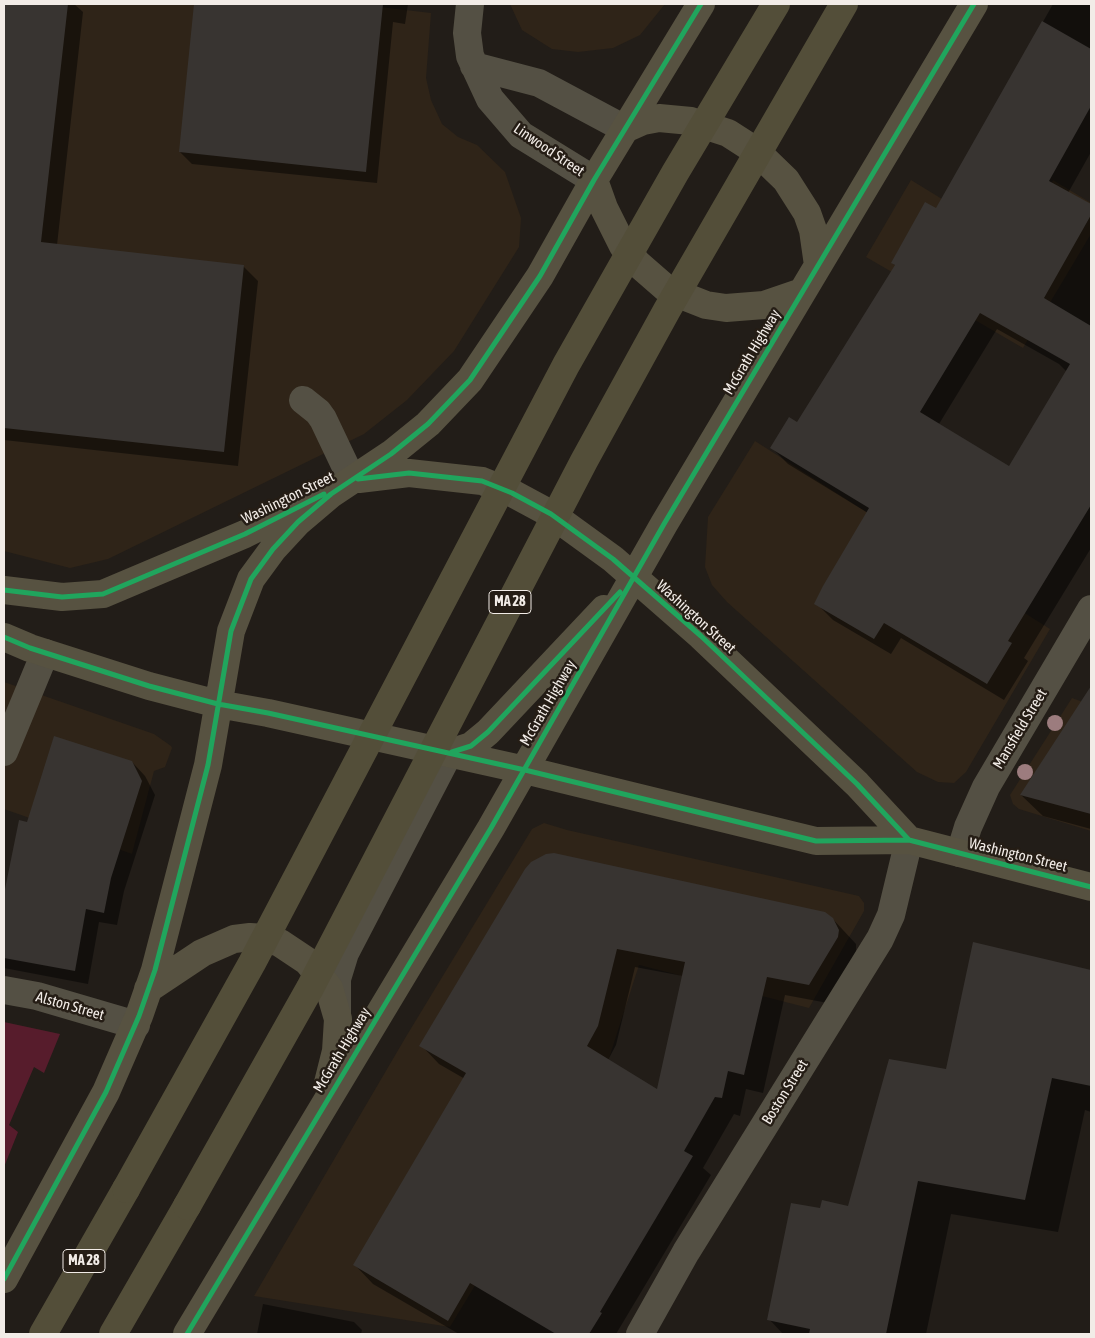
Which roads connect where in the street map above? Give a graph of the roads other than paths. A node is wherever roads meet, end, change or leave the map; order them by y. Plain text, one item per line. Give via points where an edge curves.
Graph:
1 (470, 4) edge
2 (701, 4) edge
3 (776, 4) edge
4 (844, 4) edge
5 (974, 4) edge
6 (474, 66) junction
7 (625, 129) junction
8 (594, 180) junction
9 (818, 265) junction
10 (802, 292) junction
11 (303, 400) dead end
12 (352, 480) junction
13 (634, 577) junction
14 (4, 590) edge
15 (1091, 609) edge
16 (4, 637) edge
17 (45, 653) junction
18 (218, 704) junction
19 (4, 752) edge
20 (450, 753) junction
21 (524, 770) junction
22 (909, 840) junction
23 (960, 853) junction
24 (1091, 887) edge
25 (148, 989) junction
26 (4, 990) edge
27 (338, 1019) junction
28 (136, 1025) junction
29 (308, 1131) junction
30 (4, 1279) edge
31 (43, 1334) edge
32 (113, 1334) edge
33 (187, 1334) edge
34 (640, 1334) edge

1 - 6 street, Linwood Street via 467,44
2 - 7 main road
3 - 31 highway, MA 28, bridge via 566,365 252,962
4 - 32 highway, MA 28, bridge via 593,444 310,988
5 - 9 main road, McGrath Highway
6 - 7 street via 539,83
6 - 8 street, Linwood Street via 490,99 521,135
7 - 8 main road
7 - 9 main road via 659,118 691,121 728,133 756,151 786,180 807,213
8 - 10 main road via 623,246 637,264 668,290 706,305 726,308 764,305
8 - 12 main road via 540,276 470,380 428,424
9 - 10 main road, McGrath Highway
10 - 13 main road, McGrath Highway
11 - 12 street via 323,419
12 - 13 main road, Washington Street via 409,473 482,481 551,514
12 - 14 main road, Washington Street via 245,534 103,594 62,597
12 - 18 main road via 331,494 284,536 252,579 231,630
13 - 20 main road via 488,732 471,746
13 - 21 main road, McGrath Highway
13 - 22 main road, Washington Street via 857,784
15 - 23 street, Mansfield Street via 986,787
16 - 17 main road, Washington Street
17 - 18 main road, Washington Street via 119,678
17 - 19 street
18 - 20 main road, Washington Street
18 - 25 main road via 208,765
20 - 21 main road, Washington Street
20 - 27 street via 345,953 337,979
21 - 22 main road, Washington Street via 816,841
21 - 29 main road, McGrath Highway
22 - 23 main road, Washington Street
22 - 34 street, Boston Street via 891,915 880,938 686,1252
23 - 24 main road, Washington Street
25 - 27 main road via 218,944 250,937 266,938 293,951 320,974 329,988
25 - 28 main road
26 - 28 street, Alston Street via 37,996
27 - 29 main road via 332,1071
28 - 30 main road via 106,1092
29 - 33 main road, McGrath Highway

